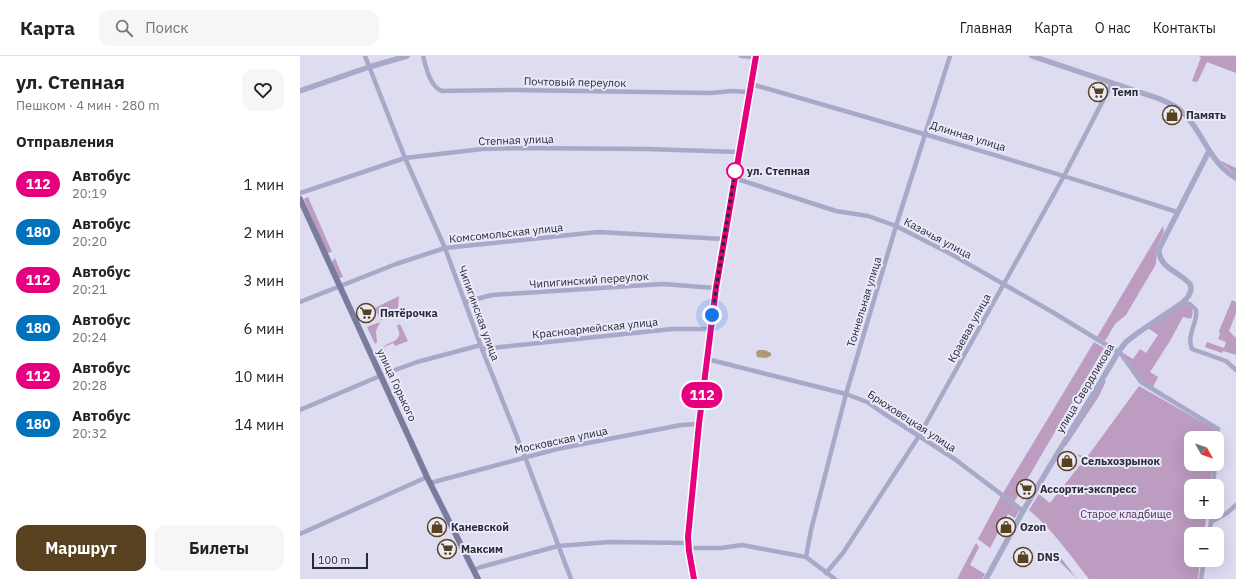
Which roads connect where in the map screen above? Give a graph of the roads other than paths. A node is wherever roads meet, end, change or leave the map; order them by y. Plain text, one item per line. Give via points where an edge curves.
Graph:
1 (365, 56) edge
2 (407, 56) edge
3 (423, 56) edge
4 (741, 56) edge
5 (755, 56) edge
6 (950, 56) edge
7 (1032, 56) edge
8 (369, 67) junction
9 (1112, 83) junction
10 (750, 84) junction
11 (300, 91) edge
12 (749, 92) junction
13 (925, 134) junction
14 (1209, 151) junction
15 (739, 152) junction
16 (405, 158) junction
17 (1064, 176) junction
18 (734, 178) junction
19 (1236, 178) edge
20 (300, 193) edge
21 (300, 199) edge
22 (1177, 212) junction
23 (896, 226) junction
24 (723, 239) junction
25 (445, 248) junction
26 (1004, 284) junction
27 (340, 286) junction
28 (716, 288) junction
29 (300, 302) edge
30 (464, 302) junction
31 (1182, 303) junction
32 (710, 329) junction
33 (481, 347) junction
34 (1118, 352) junction
35 (707, 359) junction
36 (1236, 370) edge
37 (381, 376) junction
38 (846, 394) junction
39 (300, 410) edge
40 (699, 424) junction
41 (1218, 431) edge
42 (919, 436) junction
43 (525, 457) junction
44 (429, 480) junction
45 (1236, 505) edge
46 (1023, 511) junction
47 (1211, 519) edge
48 (1211, 522) junction
49 (1210, 527) edge
50 (300, 534) edge
51 (558, 546) junction
52 (688, 546) junction
53 (806, 557) junction
54 (1203, 567) edge
55 (473, 570) junction
56 (826, 573) junction
57 (478, 579) edge
58 (571, 579) edge
59 (694, 579) edge
60 (835, 579) edge
61 (986, 579) edge
62 (1200, 579) edge

1 - 8 street, Чипигинская улица
2 - 8 street
3 - 12 street, Почтовый переулок via 432,81 436,88 442,91
4 - 5 street
5 - 10 street
6 - 13 street, Тоннельная улица
7 - 9 street
8 - 11 street
8 - 16 street, Чипигинская улица
9 - 14 street via 1176,107 1192,123
9 - 17 street, Краевая улица
10 - 12 street
10 - 13 street, Длинная улица
12 - 15 street
13 - 17 street, Длинная улица
13 - 23 street, Тоннельная улица
14 - 19 street via 1220,166
14 - 22 street
15 - 16 street, Степная улица via 647,148 515,148
15 - 18 street
16 - 20 street, Степная улица
16 - 25 street, Чипигинская улица
17 - 22 street, Длинная улица
17 - 26 street, Краевая улица
18 - 23 street, Казачья улица via 836,211 868,216
18 - 24 street
21 - 27 main road, улица Горького
22 - 31 street via 1159,253 1164,264 1190,284 1191,291
23 - 26 street, Казачья улица
23 - 38 street, Тоннельная улица
24 - 25 street, Комсомольская улица via 598,232
24 - 28 street
25 - 27 street, Комсомольская улица
25 - 30 street, Чипигинская улица
26 - 34 street, Казачья улица
26 - 42 street, Краевая улица
27 - 29 street, Комсомольская улица
27 - 37 main road, улица Горького
28 - 30 street, Чипигинский переулок via 663,284 492,295
28 - 32 street
30 - 33 street, Чипигинская улица
31 - 34 street, улица Свердликова via 1138,332
31 - 36 street via 1190,304 1196,310 1190,339 1193,350 1226,361
32 - 33 street, Красноармейская улица via 672,329
32 - 35 street
33 - 37 street, Красноармейская улица via 417,362
33 - 43 street, Чипигинская улица
34 - 41 street via 1141,382
34 - 46 street, улица Свердликова
35 - 38 street, Брюховецкая улица
35 - 40 street
37 - 39 street, Красноармейская улица
37 - 44 main road, улица Горького
38 - 42 street, Брюховецкая улица via 867,402
38 - 53 street, Тоннельная улица via 810,530
40 - 43 street, Московская улица via 598,440
40 - 52 street
42 - 46 street, Брюховецкая улица via 956,460
42 - 56 street, Краевая улица via 843,553
43 - 44 street, Московская улица
43 - 51 street, Чипигинская улица
44 - 50 street, Московская улица
44 - 55 main road, улица Горького
45 - 48 street
46 - 61 street, улица Свердликова
47 - 48 street
48 - 49 street
51 - 52 street via 608,542
51 - 55 street
51 - 58 street, Чипигинская улица
52 - 53 street via 721,548 742,545
52 - 59 street
53 - 56 street
54 - 62 street
55 - 57 main road, улица Горького
56 - 60 street

